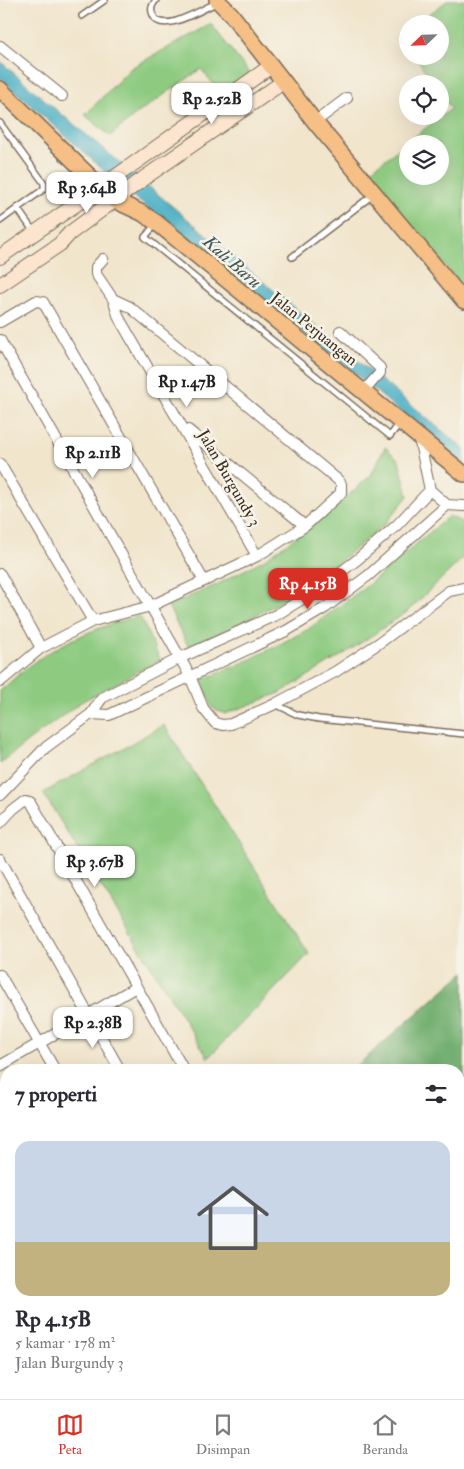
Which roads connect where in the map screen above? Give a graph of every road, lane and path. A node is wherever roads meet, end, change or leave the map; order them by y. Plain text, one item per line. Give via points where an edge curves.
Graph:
1 (105, 0) edge
2 (156, 0) edge
3 (218, 1) edge
4 (82, 16) dead end
5 (0, 46) edge
6 (271, 66) junction
7 (283, 82) junction
8 (0, 89) edge
9 (62, 96) dead end
10 (347, 98) dead end
11 (315, 122) junction
12 (0, 123) edge
13 (106, 183) junction
14 (375, 194) junction
15 (119, 196) junction
16 (17, 208) junction
17 (58, 217) junction
18 (0, 221) edge
19 (157, 223) junction
20 (39, 230) junction
21 (65, 238) junction
22 (0, 257) edge
23 (292, 257) dead end
24 (103, 259) dead end
25 (0, 285) edge
26 (113, 299) junction
27 (464, 301) edge
28 (0, 322) edge
29 (340, 331) dead end
30 (0, 340) edge
31 (365, 390) junction
32 (401, 423) junction
33 (182, 425) junction
34 (419, 438) junction
35 (0, 464) edge
36 (464, 474) edge
37 (430, 490) junction
38 (447, 505) junction
39 (464, 506) edge
40 (304, 526) junction
41 (257, 556) junction
42 (0, 574) edge
43 (204, 581) junction
44 (464, 588) edge
45 (151, 606) junction
46 (93, 622) junction
47 (42, 648) junction
48 (180, 658) junction
49 (190, 676) junction
50 (0, 682) edge
51 (275, 704) junction
52 (91, 714) junction
53 (464, 734) edge
54 (0, 795) edge
55 (0, 823) edge
56 (0, 859) edge
57 (0, 974) edge
58 (136, 987) junction
59 (88, 1015) junction
60 (39, 1043) junction
61 (3, 1064) edge
62 (51, 1064) edge
63 (117, 1064) edge
64 (180, 1064) edge

1 - 4 lane
2 - 3 lane via 152,11 154,18 162,24 179,20
3 - 6 main road
5 - 9 street
6 - 7 main road
6 - 13 street
7 - 11 main road
7 - 15 street
8 - 13 main road
10 - 11 street
11 - 14 main road
12 - 16 lane via 44,183 44,189
13 - 15 main road
13 - 17 street
14 - 23 lane
14 - 27 main road
15 - 19 main road, Jalan Perjuangan
15 - 21 street
16 - 18 lane
16 - 20 lane
17 - 20 street
17 - 21 street via 67,221
19 - 31 main road, Jalan Perjuangan
19 - 32 lane via 145,237 390,436
20 - 21 street via 53,244
20 - 22 street
21 - 25 street
24 - 26 street, Jalan Burgundy 3 via 96,267 96,274
26 - 33 street, Jalan Burgundy 3 via 119,318
26 - 40 street via 130,307 338,480 342,493
28 - 43 street via 36,301 43,302
29 - 31 street via 381,370
30 - 45 street
31 - 32 main road, Jalan Perjuangan
32 - 34 main road, Jalan Perjuangan
33 - 40 street
33 - 41 street, Jalan Burgundy 3
34 - 36 main road, Jalan Perjuangan
34 - 37 street
35 - 46 street
37 - 38 street
37 - 48 street via 397,525 317,590 278,614
38 - 39 street
38 - 49 street via 369,575 325,608 286,631
40 - 41 street
41 - 43 street
42 - 47 street
43 - 45 street
44 - 51 street via 449,591 335,672
45 - 46 street
45 - 48 street
46 - 47 street
47 - 50 street
48 - 49 street
48 - 52 street via 102,698
49 - 51 street via 202,708 215,723 231,724
49 - 52 street via 110,715
51 - 53 lane via 298,715 320,719
52 - 54 street via 45,748
55 - 58 street via 26,799 31,802
56 - 59 street
57 - 60 street
58 - 59 street
58 - 64 street
59 - 60 street
59 - 63 street
60 - 61 street
60 - 62 street

